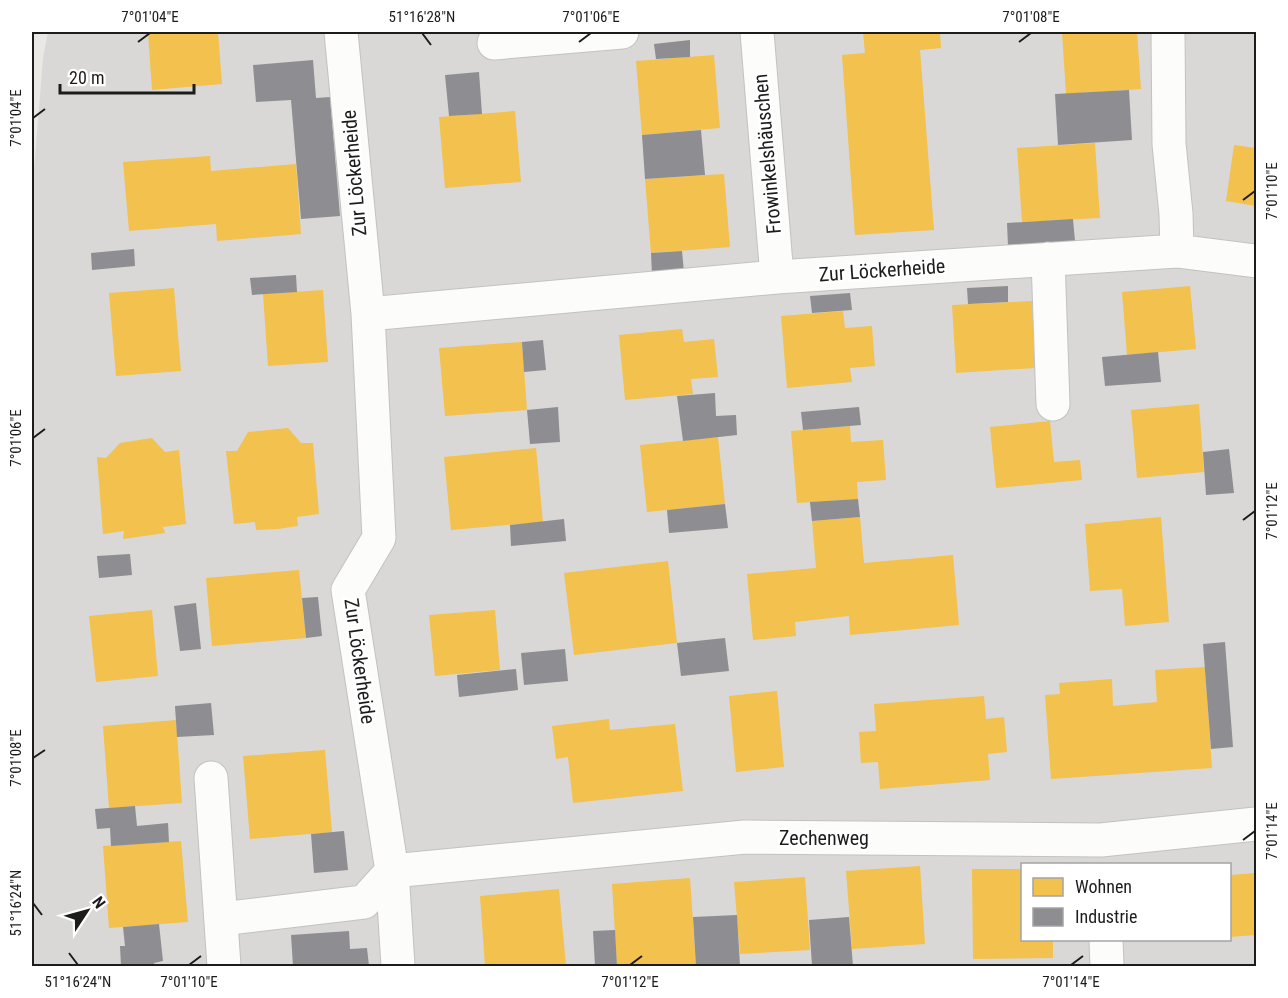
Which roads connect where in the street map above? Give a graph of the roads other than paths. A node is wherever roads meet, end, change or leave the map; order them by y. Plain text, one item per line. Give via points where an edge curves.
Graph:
1 (341, 32) edge
2 (622, 32) edge
3 (757, 32) edge
4 (1168, 32) edge
5 (494, 43) dead end
6 (1178, 251) junction
7 (1048, 260) junction
8 (1257, 261) edge
9 (777, 277) junction
10 (368, 314) junction
11 (1053, 404) dead end
12 (211, 778) dead end
13 (1257, 824) edge
14 (1102, 852) edge
15 (392, 871) junction
16 (221, 919) junction
17 (1106, 941) edge
18 (224, 966) edge
19 (398, 966) edge
20 (1107, 966) edge

1 - 10 street, Zur Löckerheide
2 - 5 street
3 - 9 street, Frowinkelshäuschen
4 - 6 street via 1169,144
6 - 7 street, Zur Löckerheide
6 - 8 street, Zur Löckerheide
7 - 9 street, Zur Löckerheide
7 - 11 street
9 - 10 street, Zur Löckerheide
10 - 15 street, Zur Löckerheide via 379,538 348,590
12 - 16 street
13 - 14 street, Zechenweg
14 - 15 street, Zechenweg via 745,837
15 - 16 street via 364,902
15 - 19 street, Zur Löckerheide
16 - 18 street
17 - 20 street

